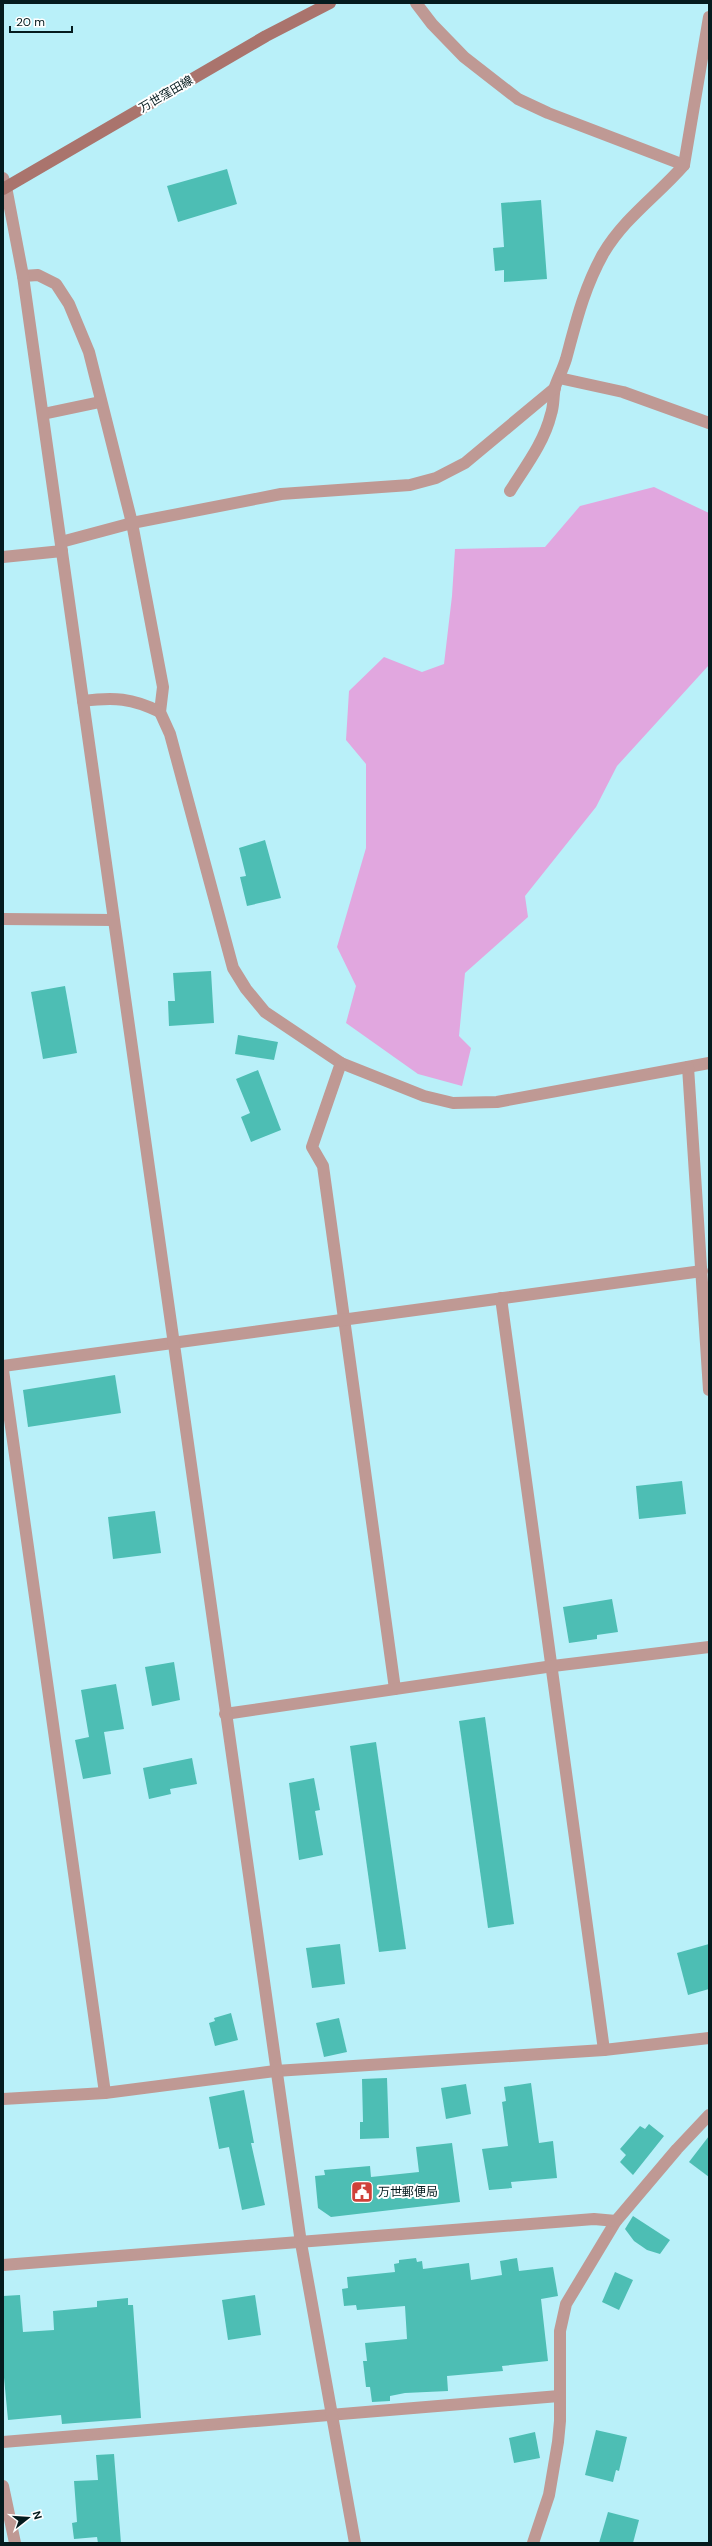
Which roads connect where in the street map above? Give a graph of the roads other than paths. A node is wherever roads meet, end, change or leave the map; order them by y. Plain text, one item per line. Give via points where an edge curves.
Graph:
1 (330, 3) edge
2 (416, 3) edge
3 (709, 17) edge
4 (684, 165) junction
5 (4, 185) edge
6 (23, 276) junction
7 (557, 383) junction
8 (100, 402) junction
9 (43, 414) junction
10 (709, 423) edge
11 (510, 491) dead end
12 (132, 524) junction
13 (62, 546) junction
14 (3, 557) edge
15 (83, 701) junction
16 (160, 712) junction
17 (3, 919) edge
18 (114, 920) junction
19 (341, 1063) junction
20 (709, 1063) edge
21 (688, 1067) junction
22 (702, 1271) junction
23 (501, 1298) junction
24 (343, 1320) junction
25 (173, 1343) junction
26 (3, 1366) edge
27 (3, 1370) edge
28 (709, 1390) edge
29 (709, 1647) edge
30 (553, 1666) junction
31 (395, 1688) junction
32 (225, 1714) junction
33 (709, 2038) edge
34 (604, 2050) junction
35 (275, 2071) junction
36 (105, 2093) junction
37 (3, 2098) edge
38 (709, 2115) edge
39 (616, 2221) junction
40 (301, 2243) junction
41 (3, 2265) edge
42 (559, 2396) junction
43 (331, 2414) junction
44 (3, 2442) edge
45 (3, 2486) edge
46 (15, 2543) edge
47 (356, 2543) edge
48 (533, 2543) edge

1 - 5 main road, 万世窪田線 via 259,40
2 - 4 street via 464,57 518,99
3 - 4 street
4 - 7 street via 622,226 603,254 586,289
5 - 6 street
6 - 8 street via 38,275 56,284 69,304 89,352
6 - 9 street
7 - 10 street via 623,392
7 - 11 street via 551,414 540,444
7 - 12 street via 465,463 436,478 403,485 281,494
8 - 9 street
8 - 12 street
9 - 13 street
12 - 13 street
12 - 16 street via 163,688
13 - 14 street
13 - 15 street
15 - 16 street via 103,698 138,701
15 - 18 street
16 - 19 street via 170,734 234,968 246,989 265,1012
17 - 18 street
18 - 25 street
19 - 21 street via 424,1096 453,1103 497,1102
19 - 24 street via 312,1147 323,1166
20 - 21 street
21 - 22 street
22 - 23 street
22 - 28 street
23 - 24 street
23 - 30 street
24 - 25 street
24 - 31 street
25 - 26 street
25 - 32 street
27 - 36 street
29 - 30 street
30 - 31 street
30 - 34 street
31 - 32 street
32 - 35 street
33 - 34 street
34 - 35 street
35 - 36 street
35 - 40 street
36 - 37 street
38 - 39 street via 676,2149
39 - 40 street via 594,2219
39 - 42 street via 566,2304 560,2331
40 - 41 street
40 - 43 street
42 - 43 street
42 - 48 street via 560,2421 549,2495
43 - 44 street
43 - 47 street
45 - 46 street

